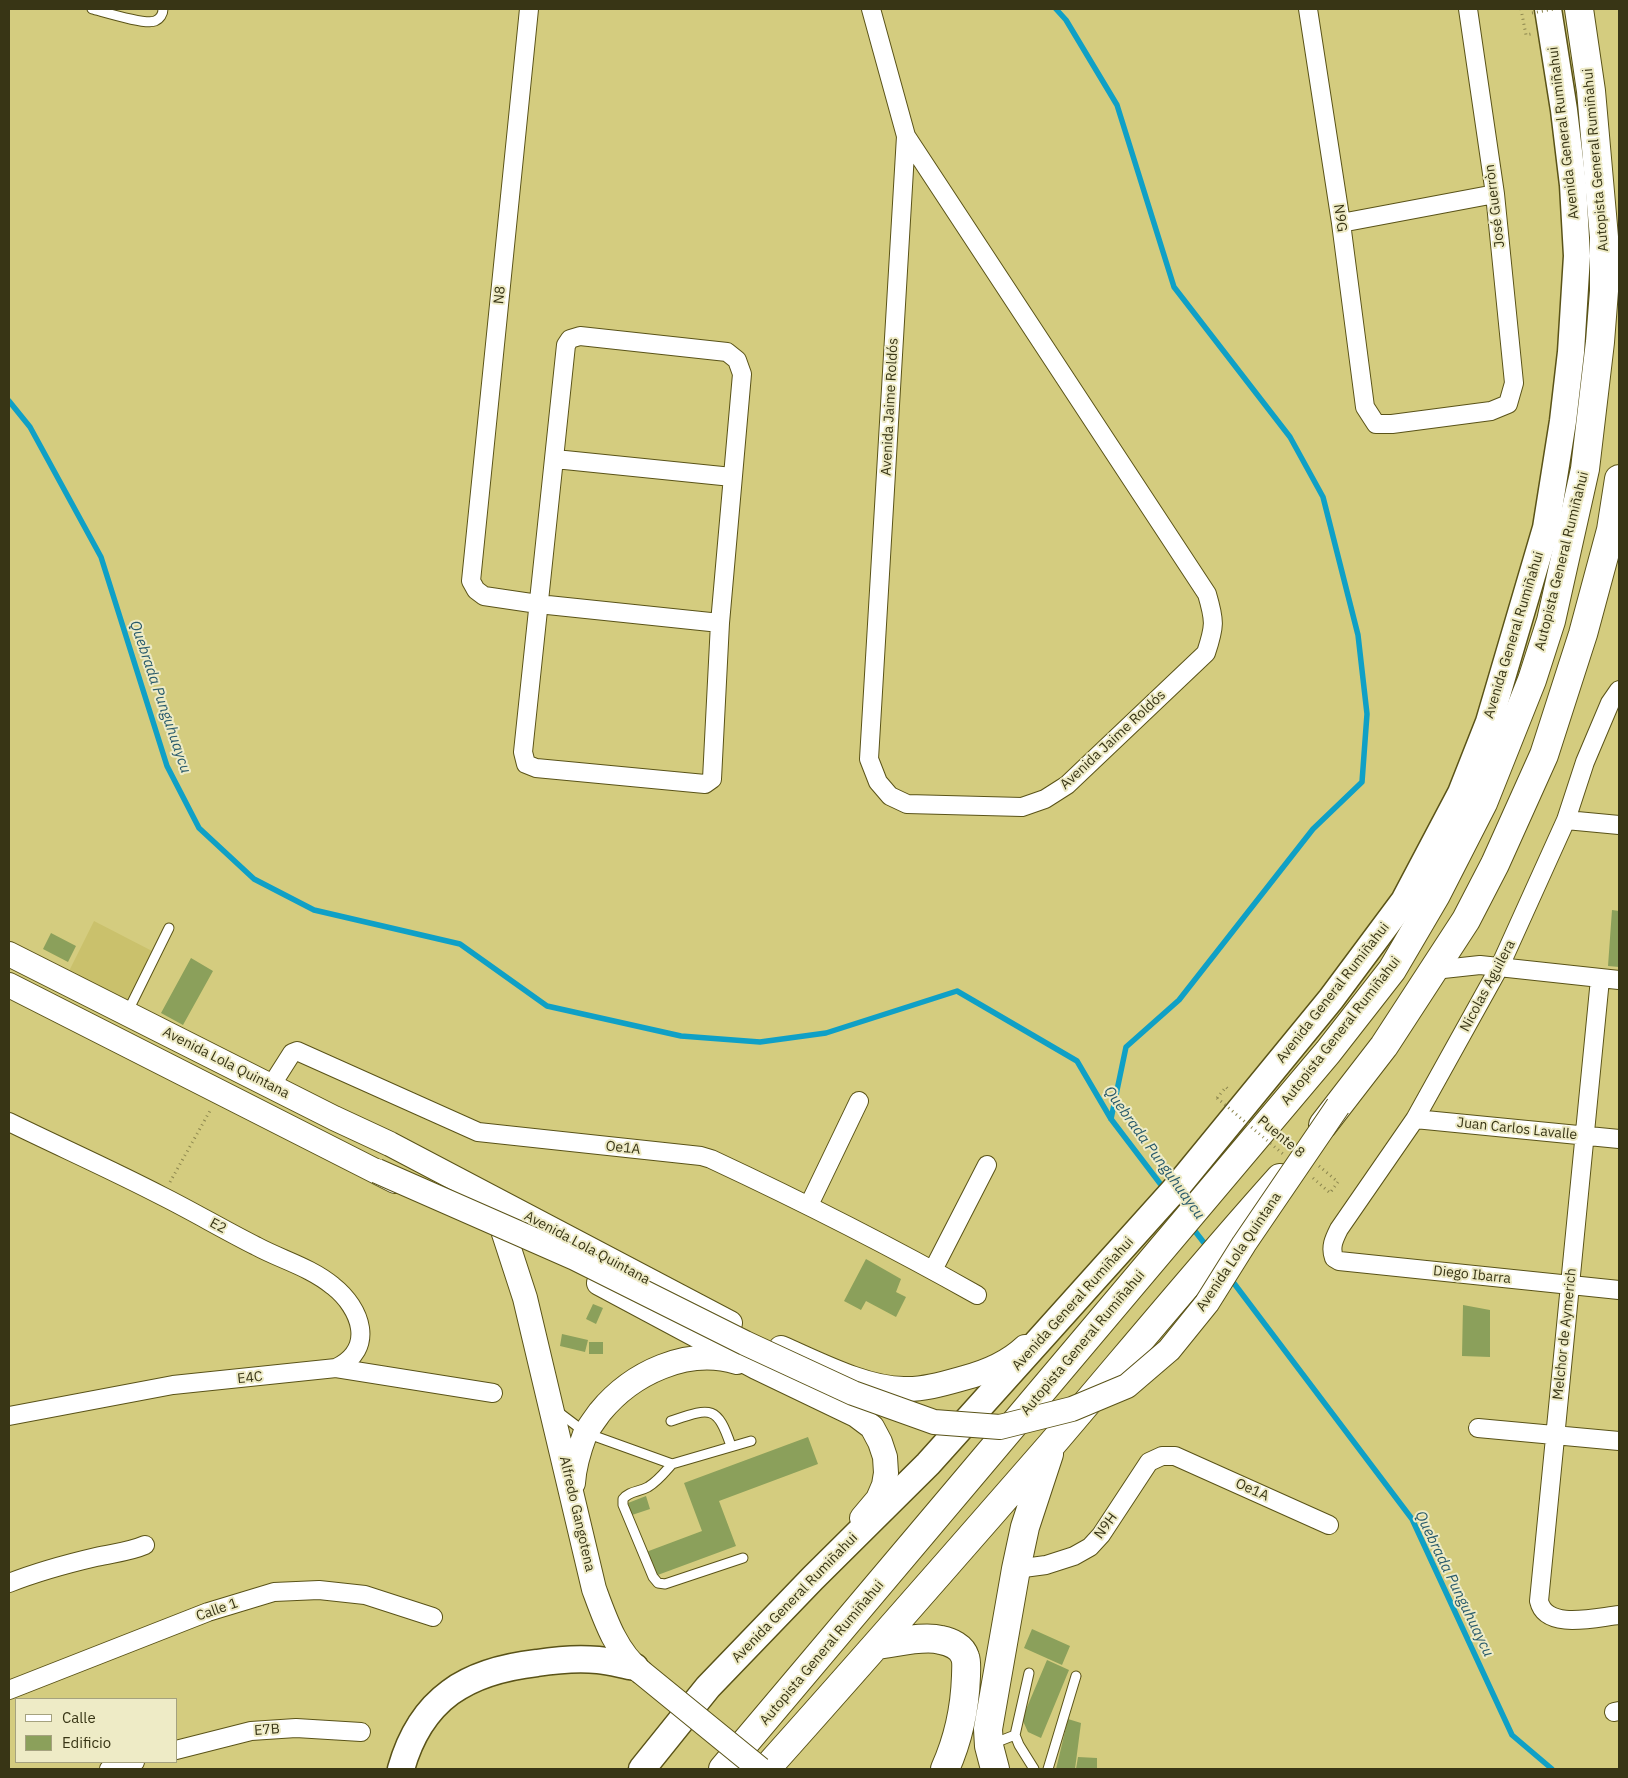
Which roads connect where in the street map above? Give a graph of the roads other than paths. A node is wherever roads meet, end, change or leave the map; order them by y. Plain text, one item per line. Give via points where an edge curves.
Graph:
1 (92, 9) edge
2 (163, 9) edge
3 (529, 9) edge
4 (871, 9) edge
5 (1308, 9) edge
6 (1468, 9) edge
7 (1578, 9) edge
8 (1540, 11) edge
9 (906, 136) junction
10 (1495, 194) junction
11 (1341, 223) junction
12 (1376, 424) joint
13 (555, 459) junction
14 (732, 477) junction
15 (1619, 479) edge
16 (538, 604) junction
17 (720, 623) junction
18 (1615, 696) edge
19 (1566, 820) junction
20 (1619, 825) edge
21 (170, 928) dead end
22 (9, 954) edge
23 (1500, 966) junction
24 (1434, 970) junction
25 (1600, 978) junction
26 (1619, 980) edge
27 (9, 985) edge
28 (127, 1013) junction
29 (271, 1086) junction
30 (859, 1101) dead end
31 (1338, 1106) junction
32 (1415, 1119) junction
33 (9, 1122) edge
34 (1584, 1135) junction
35 (1619, 1138) edge
36 (988, 1165) dead end
37 (377, 1171) junction
38 (492, 1198) junction
39 (809, 1205) junction
40 (1143, 1226) junction
41 (507, 1237) junction
42 (1332, 1251) joint
43 (933, 1270) junction
44 (1571, 1284) junction
45 (1619, 1290) edge
46 (977, 1295) dead end
47 (756, 1367) junction
48 (336, 1368) junction
49 (492, 1393) dead end
50 (552, 1408) junction
51 (9, 1416) edge
52 (671, 1421) dead end
53 (1478, 1428) dead end
54 (586, 1433) junction
55 (1554, 1435) junction
56 (751, 1441) dead end
57 (1619, 1441) edge
58 (1052, 1443) junction
59 (731, 1446) junction
60 (1174, 1456) joint
61 (672, 1464) junction
62 (572, 1494) junction
63 (1329, 1525) dead end
64 (145, 1544) dead end
65 (743, 1558) dead end
66 (1016, 1569) junction
67 (813, 1578) junction
68 (9, 1583) edge
69 (1619, 1615) edge
70 (432, 1617) dead end
71 (877, 1645) junction
72 (638, 1669) junction
73 (1029, 1672) dead end
74 (1076, 1676) dead end
75 (9, 1690) edge
76 (361, 1732) dead end
77 (1015, 1734) junction
78 (178, 1749) edge
79 (992, 1757) edge
80 (132, 1763) edge
81 (111, 1769) edge
82 (401, 1769) edge
83 (642, 1769) edge
84 (724, 1769) edge
85 (760, 1769) edge
86 (766, 1769) edge
87 (945, 1769) edge
88 (1034, 1769) edge
89 (1048, 1769) edge

1 - 2 lane via 144,22 155,21 163,14
3 - 16 street, N8 via 471,581 484,596
4 - 9 street, Avenida Jaime Roldós
5 - 11 street, N9G
6 - 10 street, José Guerròn
7 - 84 highway, Autopista General Rumiñahui via 1592,91 1604,237 1600,342 1585,468 1551,622 1532,680 1483,803 1436,895 1392,970 1328,1052
8 - 40 main road, Avenida General Rumiñahui via 1564,110 1573,186 1577,256 1572,352 1546,528 1489,722 1461,793 1404,901 1331,999
9 - 9 street, Avenida Jaime Roldós via 1207,594 1214,618 1206,653 1067,785 1045,799 1022,807 907,804 890,796 878,782 869,759
10 - 11 street
10 - 12 street, José Guerròn via 1514,383 1508,404 1491,411
11 - 12 street, N9G via 1365,407
13 - 14 street
13 - 14 street via 566,345 570,339 580,336 727,352 737,360 742,374
13 - 16 street
14 - 17 street
15 - 24 highway via 1611,530 1586,624 1544,755 1495,864 1466,920
16 - 17 street
16 - 17 street via 523,752 526,764 536,768 696,784 705,784 712,779
18 - 19 street, Nicolas Aguilera via 1585,762
19 - 20 street
19 - 23 street, Nicolas Aguilera
21 - 28 lane
22 - 28 main road, Avenida Lola Quintana
23 - 24 street
23 - 25 street
23 - 32 street, Nicolas Aguilera
24 - 31 highway via 1384,1046
25 - 26 street
25 - 34 street, Melchor de Aymerich
27 - 37 main road, Avenida Lola Quintana
28 - 29 main road, Avenida Lola Quintana
29 - 38 main road, Avenida Lola Quintana
29 - 39 street, Oe1A via 292,1053 297,1051 478,1132 701,1156
30 - 39 street
31 - 37 main road, Avenida Lola Quintana, bridge via 1207,1303 1169,1350 1127,1386 1072,1409 1000,1427 934,1422 853,1393 575,1258
31 - 58 highway
32 - 34 street, Juan Carlos Lavalle
32 - 42 street, Nicolas Aguilera via 1340,1229 1332,1242
33 - 48 street, E2 via 310,1270 333,1286 348,1300 356,1314 361,1341 344,1365
34 - 35 street, Juan Carlos Lavalle
34 - 44 street, Melchor de Aymerich
36 - 43 street
37 - 41 main road, Avenida Lola Quintana
38 - 40 main road, Avenida Lola Quintana via 764,1341 879,1386 904,1389 976,1375 1016,1356
38 - 41 main road, Alfredo Gangotena
39 - 43 street, Oe1A
40 - 67 main road, Avenida General Rumiñahui via 928,1464
41 - 47 main road, Avenida Lola Quintana
41 - 50 main road, Alfredo Gangotena
42 - 44 street, Diego Ibarra via 1339,1261
43 - 46 street, Oe1A
44 - 45 street, Diego Ibarra
44 - 55 street, Melchor de Aymerich
47 - 54 main road via 712,1358 667,1365 646,1373 610,1400
47 - 67 main road, Avenida Lola Quintana via 856,1415 872,1427 885,1457 886,1473 878,1499
48 - 49 street, E4C
48 - 51 street, E4C via 173,1385
50 - 54 lane
50 - 62 main road, Alfredo Gangotena
52 - 59 lane via 697,1412 713,1413 724,1426
53 - 55 street
54 - 61 lane
54 - 62 main road via 578,1455
55 - 57 street
55 - 69 street, Melchor de Aymerich via 1540,1604 1549,1616 1558,1620
56 - 59 lane
58 - 66 highway via 1025,1528
58 - 71 highway
59 - 61 lane
60 - 63 street, Oe1A
60 - 66 street, N9H via 1162,1456 1149,1462 1101,1536 1090,1547 1046,1565
61 - 65 lane via 646,1488 626,1494 623,1499 658,1583 665,1584
62 - 72 main road, Alfredo Gangotena via 594,1589 606,1621 618,1645
64 - 68 street
66 - 79 highway via 988,1729
67 - 83 main road, Avenida General Rumiñahui via 708,1687
70 - 75 street, Calle 1 via 365,1595 319,1590 274,1592 208,1612
71 - 86 highway
71 - 87 highway via 932,1638 956,1646 966,1657 963,1710
72 - 82 main road via 597,1660 552,1661 502,1668 473,1678 456,1687 436,1705 418,1728
72 - 85 main road, Alfredo Gangotena, bridge
73 - 77 lane
74 - 89 lane
76 - 78 street, E7B via 296,1728 251,1730
77 - 79 lane
77 - 88 lane
80 - 81 street

